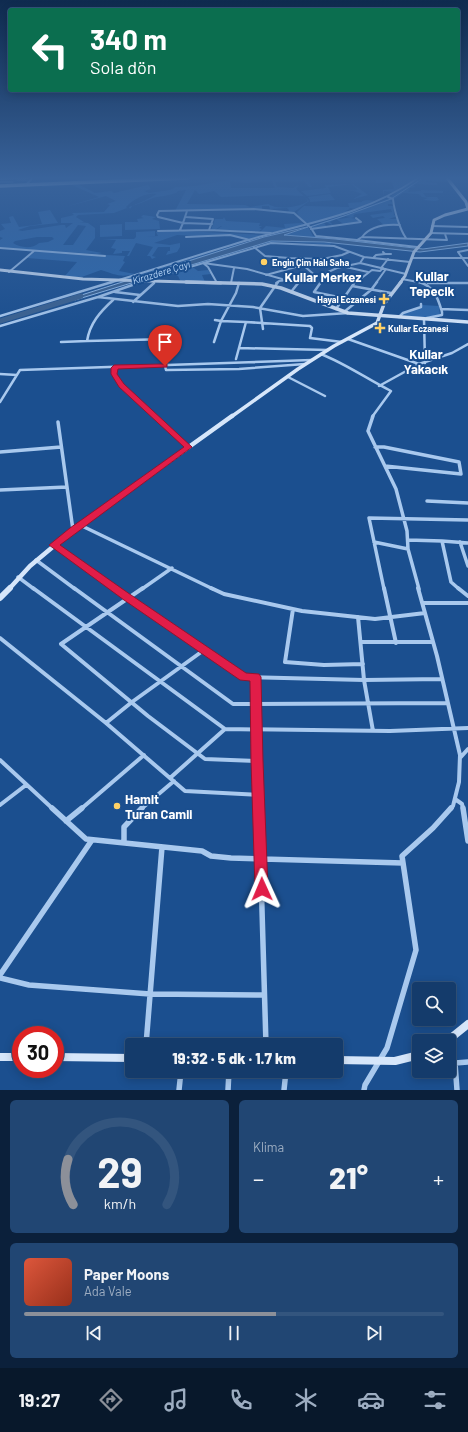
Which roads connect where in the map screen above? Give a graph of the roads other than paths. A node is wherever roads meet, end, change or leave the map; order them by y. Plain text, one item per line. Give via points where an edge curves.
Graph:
1 (300, 229) edge
2 (310, 229) edge
3 (374, 229) edge
4 (401, 229) edge
5 (432, 229) edge
6 (456, 229) edge
7 (180, 230) joint
8 (209, 230) joint
9 (158, 231) dead end
10 (431, 233) junction
11 (276, 234) junction
12 (445, 234) junction
13 (458, 234) junction
14 (468, 234) edge
15 (186, 236) dead end
16 (362, 237) junction
17 (406, 238) junction
18 (250, 240) junction
19 (357, 240) junction
20 (424, 241) junction
21 (254, 247) junction
22 (417, 247) junction
23 (0, 248) edge
24 (468, 250) edge
25 (35, 251) junction
26 (349, 252) junction
27 (391, 254) dead end
28 (105, 256) dead end
29 (364, 257) junction
30 (275, 258) junction
31 (304, 258) junction
32 (331, 258) junction
33 (374, 258) junction
34 (462, 258) junction
35 (468, 258) edge
36 (388, 259) junction
37 (411, 260) junction
38 (360, 262) junction
39 (203, 264) junction
40 (305, 265) junction
41 (344, 266) junction
42 (468, 266) edge
43 (234, 268) junction
44 (289, 268) junction
45 (383, 268) junction
46 (0, 270) edge
47 (10, 272) junction
48 (368, 272) junction
49 (406, 274) junction
50 (266, 276) junction
51 (319, 277) junction
52 (324, 277) junction
53 (283, 279) junction
54 (301, 279) junction
55 (402, 279) junction
56 (99, 281) junction
57 (117, 281) junction
58 (139, 282) junction
59 (147, 282) junction
60 (154, 282) junction
61 (356, 282) junction
62 (217, 283) junction
63 (231, 283) junction
64 (239, 283) junction
65 (468, 283) edge
66 (428, 284) junction
67 (102, 286) junction
68 (274, 286) junction
69 (352, 286) junction
70 (371, 290) junction
71 (114, 292) junction
72 (291, 292) junction
73 (391, 293) junction
74 (140, 295) junction
75 (98, 297) junction
76 (343, 298) junction
77 (113, 300) junction
78 (133, 302) junction
79 (421, 304) dead end
80 (230, 305) junction
81 (260, 308) junction
82 (441, 309) junction
83 (336, 310) junction
84 (468, 310) edge
85 (346, 312) junction
86 (0, 316) edge
87 (380, 316) junction
88 (399, 317) junction
89 (423, 319) junction
90 (215, 320) dead end
91 (221, 321) junction
92 (246, 322) junction
93 (468, 322) edge
94 (263, 323) junction
95 (0, 326) edge
96 (263, 329) dead end
97 (170, 339) dead end
98 (348, 339) junction
99 (87, 341) junction
100 (61, 342) dead end
101 (214, 342) dead end
102 (342, 342) junction
103 (468, 344) edge
104 (239, 348) junction
105 (328, 350) junction
106 (321, 354) junction
107 (236, 359) dead end
108 (312, 360) junction
109 (425, 363) junction
110 (201, 364) junction
111 (305, 364) junction
112 (419, 364) junction
113 (165, 366) junction
114 (114, 368) junction
115 (204, 369) junction
116 (0, 374) edge
117 (17, 375) junction
118 (288, 376) junction
119 (379, 386) junction
120 (324, 396) dead end
121 (0, 402) edge
122 (58, 422) dead end
123 (61, 447) junction
124 (188, 447) junction
125 (375, 447) junction
126 (0, 452) edge
127 (385, 466) junction
128 (68, 487) junction
129 (0, 490) edge
130 (427, 501) dead end
131 (468, 504) edge
132 (404, 518) junction
133 (468, 520) edge
134 (80, 525) junction
135 (73, 530) junction
136 (408, 540) junction
137 (442, 541) junction
138 (374, 542) junction
139 (460, 542) junction
140 (468, 543) edge
141 (54, 545) junction
142 (408, 549) junction
143 (36, 560) junction
144 (468, 566) edge
145 (172, 568) junction
146 (18, 577) junction
147 (468, 596) edge
148 (0, 598) edge
149 (127, 598) junction
150 (423, 603) junction
151 (468, 603) edge
152 (293, 609) junction
153 (107, 612) junction
154 (425, 613) junction
155 (358, 617) junction
156 (390, 617) junction
157 (85, 628) junction
158 (0, 638) edge
159 (361, 642) junction
160 (433, 642) junction
161 (396, 643) junction
162 (204, 650) junction
163 (362, 664) junction
164 (182, 666) junction
165 (256, 677) junction
166 (442, 679) junction
167 (364, 680) junction
168 (160, 682) junction
169 (132, 702) junction
170 (368, 703) junction
171 (448, 703) junction
172 (256, 704) junction
173 (106, 724) junction
174 (468, 728) edge
175 (225, 730) junction
176 (256, 730) junction
177 (454, 730) junction
178 (373, 731) junction
179 (468, 749) edge
180 (198, 754) junction
181 (144, 755) junction
182 (460, 758) junction
183 (0, 760) edge
184 (257, 761) junction
185 (172, 780) junction
186 (26, 785) junction
187 (259, 795) junction
188 (455, 799) junction
189 (0, 805) edge
190 (66, 821) junction
191 (92, 840) junction
192 (468, 841) edge
193 (124, 843) junction
194 (162, 847) junction
195 (261, 859) junction
196 (403, 863) junction
197 (0, 975) edge
198 (0, 978) edge
199 (150, 994) junction
200 (264, 995) junction
201 (468, 1024) edge
202 (456, 1034) edge
203 (147, 1038) edge
204 (266, 1038) edge
205 (0, 1057) edge
206 (12, 1057) edge
207 (64, 1057) edge
208 (412, 1057) edge
209 (125, 1058) edge
210 (343, 1060) edge
211 (380, 1061) junction
212 (468, 1062) edge
213 (456, 1063) edge
214 (456, 1076) edge
215 (180, 1078) edge
216 (229, 1078) edge
217 (285, 1078) edge
218 (179, 1090) edge
219 (228, 1090) edge
220 (284, 1090) edge
221 (364, 1090) edge
222 (457, 1090) edge

1 - 11 street
2 - 19 street via 316,236
3 - 16 street
4 - 17 street
5 - 10 main road
6 - 13 street
7 - 8 street
7 - 9 street
8 - 11 street
10 - 12 street
10 - 20 main road
11 - 18 street
12 - 13 street
12 - 20 street via 447,240
13 - 14 street
15 - 18 street via 230,235
16 - 17 street
16 - 19 street
17 - 20 street
18 - 57 street
19 - 22 street
20 - 22 main road
21 - 26 street via 277,242 332,246
21 - 30 street via 265,257
21 - 39 street
22 - 37 main road
23 - 25 street
24 - 34 street via 458,251
25 - 28 street
25 - 47 street
26 - 29 street
26 - 32 street via 344,256
27 - 33 street via 384,253
29 - 33 street
29 - 38 street
30 - 31 street
30 - 44 street
31 - 32 street
31 - 40 street
32 - 40 street
33 - 36 street
34 - 35 street
34 - 37 street
34 - 42 street
36 - 37 street
36 - 45 street
37 - 49 main road
38 - 41 street
38 - 45 street
39 - 43 street
39 - 59 street
39 - 62 street via 208,267
40 - 44 street
40 - 51 street
41 - 48 street
41 - 51 street
43 - 50 street
43 - 63 street
44 - 50 street
45 - 48 street via 380,271
45 - 49 street
45 - 70 street via 381,277
46 - 47 main road
47 - 56 main road
47 - 57 main road
48 - 61 street
49 - 55 main road
50 - 53 street
51 - 52 street
51 - 54 street
52 - 61 street
52 - 76 street via 314,292
53 - 54 street
53 - 68 street
54 - 72 street
55 - 66 street
55 - 73 main road
56 - 57 main road
56 - 67 main road via 103,283
57 - 58 main road
57 - 67 street
58 - 59 main road
58 - 71 street
59 - 60 main road
60 - 62 main road
60 - 74 street
61 - 69 street
62 - 63 main road
63 - 64 main road
64 - 68 main road
64 - 80 street
65 - 66 street
66 - 82 street via 436,295
67 - 86 street
68 - 72 main road
68 - 81 street
69 - 70 street
69 - 76 street
70 - 73 street
70 - 85 street
71 - 74 street
71 - 75 street
72 - 83 main road
73 - 87 main road via 382,307
74 - 78 street
75 - 77 street
75 - 95 street
76 - 83 street
77 - 78 street
77 - 99 street via 95,318
78 - 80 street via 183,306
79 - 88 street via 421,307
80 - 81 street
80 - 91 street
81 - 85 street via 308,316
81 - 94 street
82 - 84 street
82 - 89 street via 441,315
83 - 85 main road
85 - 87 main road
87 - 88 main road
87 - 98 main road via 373,326
88 - 89 main road
89 - 93 main road
89 - 109 street
90 - 91 street
91 - 92 street
91 - 101 street
92 - 94 street
92 - 104 street
94 - 96 street
94 - 102 street via 310,326 310,338
97 - 99 street
98 - 102 main road
98 - 112 street
99 - 100 street
102 - 105 main road
103 - 109 street
104 - 105 street
104 - 107 street
105 - 106 main road
106 - 108 main road
106 - 119 street via 343,363
108 - 110 street
108 - 111 main road
109 - 112 street
110 - 113 street
110 - 115 street
111 - 115 street
111 - 118 main road
112 - 119 street
113 - 114 street
113 - 115 street via 166,370
114 - 117 street via 20,370
114 - 124 street via 119,383
116 - 117 street
117 - 121 street
118 - 120 street
118 - 124 main road
119 - 125 street via 391,391 368,425
122 - 123 street
123 - 126 street
123 - 128 street
124 - 134 main road
125 - 127 street
125 - 127 street via 459,462 461,474
127 - 132 street via 396,489
128 - 129 street
128 - 135 street
130 - 131 street
132 - 133 street
132 - 136 street
132 - 138 street via 369,518
134 - 135 main road
134 - 145 street
135 - 141 main road
136 - 137 street
136 - 142 street
137 - 139 street
137 - 147 street via 451,582
138 - 142 street
138 - 156 street
139 - 140 street
139 - 144 street
141 - 143 main road
141 - 149 street
142 - 150 street
143 - 146 main road
143 - 153 street
145 - 149 street
145 - 152 street via 224,594
146 - 148 main road
146 - 157 street
149 - 153 street
149 - 162 street
150 - 151 street
150 - 154 street
152 - 155 street
152 - 163 street via 285,662
153 - 157 street
153 - 164 street
154 - 156 street
154 - 160 street
155 - 156 street
155 - 159 street
156 - 161 street
157 - 168 street
157 - 169 street via 61,644
158 - 173 street
159 - 161 street
159 - 163 street
160 - 161 street
160 - 166 street
162 - 164 street
162 - 165 street via 244,677
163 - 167 street
164 - 168 street
164 - 172 street via 233,704
165 - 167 street
165 - 172 street
166 - 167 street
166 - 171 street
167 - 170 street
168 - 169 street
168 - 175 street
169 - 173 street
169 - 180 street
170 - 171 street
170 - 172 street
170 - 178 street
171 - 177 street
172 - 176 street
173 - 181 street
174 - 177 street
175 - 176 street
175 - 180 street
176 - 178 street
176 - 184 street
177 - 178 street
177 - 182 street
179 - 182 street
180 - 184 street via 205,759
180 - 185 street
181 - 185 street
181 - 190 street
182 - 188 street
183 - 186 street
184 - 187 street
185 - 187 street via 185,791
185 - 193 street via 124,827
186 - 189 street
186 - 190 street
187 - 195 street
188 - 192 street via 462,804
188 - 196 street via 453,806 433,828 402,856
190 - 191 street via 86,839
191 - 193 street
191 - 197 street
193 - 194 street
194 - 195 street via 202,851 211,856
194 - 199 street
195 - 196 street
195 - 200 street
196 - 211 street via 416,950 388,1048
198 - 199 street via 29,985
199 - 200 street
199 - 203 street
200 - 204 street
201 - 202 main road
205 - 206 main road
207 - 209 main road
208 - 211 main road
210 - 211 main road
211 - 221 street
212 - 213 street
214 - 222 street
215 - 218 street
216 - 219 street
217 - 220 street

